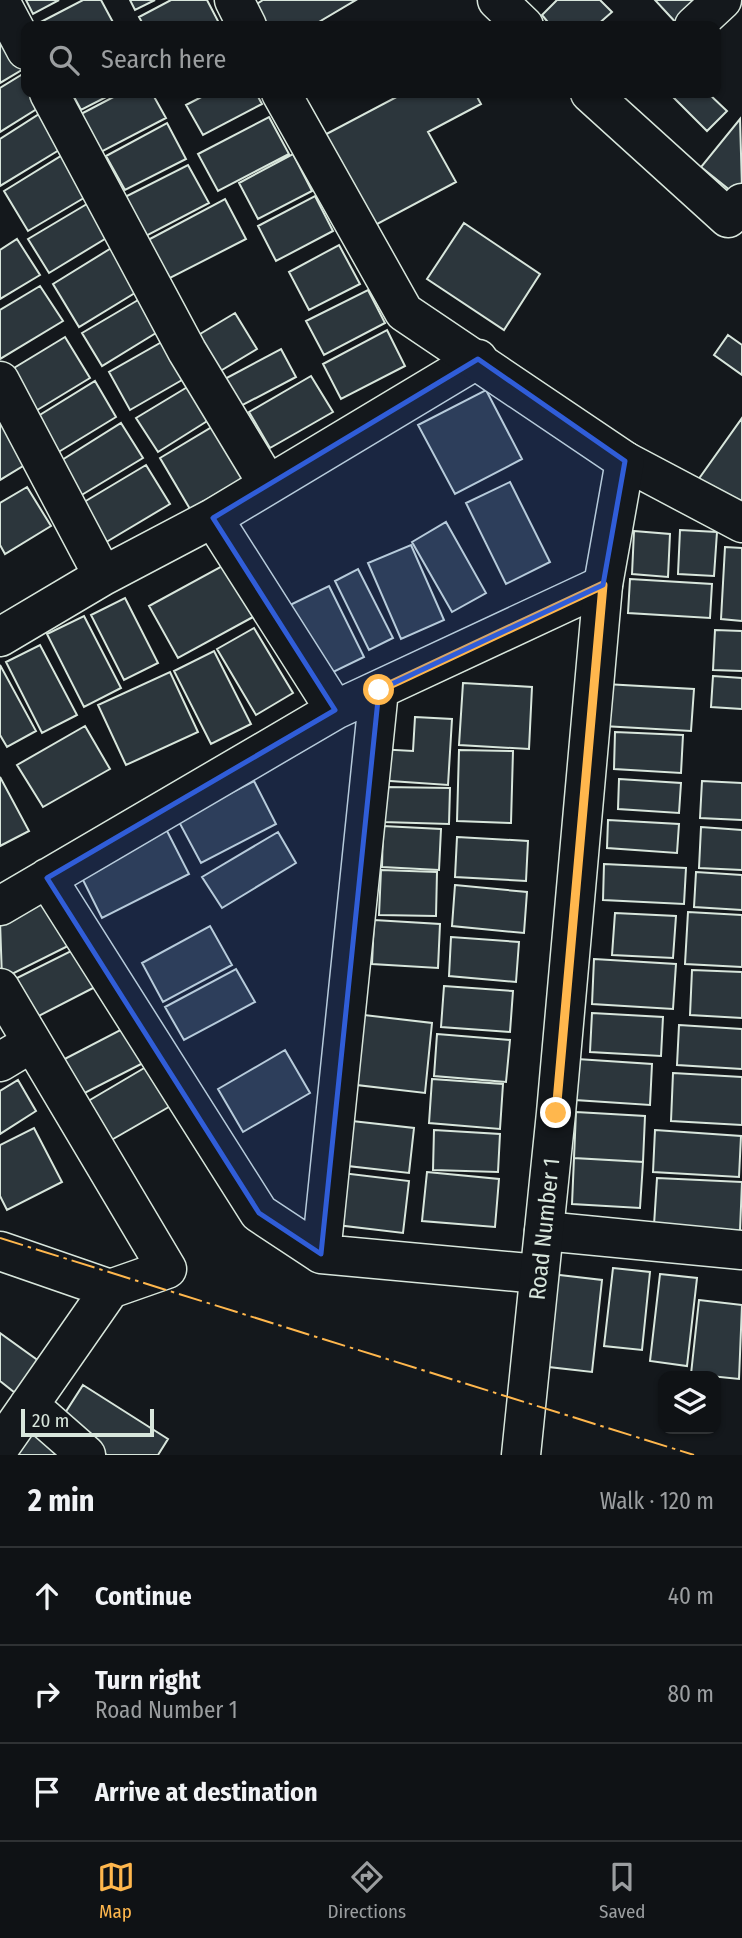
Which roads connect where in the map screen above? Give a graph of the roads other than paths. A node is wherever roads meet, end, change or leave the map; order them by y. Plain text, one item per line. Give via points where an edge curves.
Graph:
1 (234, 0) edge
2 (497, 0) edge
3 (722, 0) edge
4 (0, 1) edge
5 (244, 21) edge
6 (519, 21) edge
7 (699, 21) edge
8 (21, 41) edge
9 (52, 98) edge
10 (284, 98) edge
11 (607, 98) edge
12 (742, 203) edge
13 (478, 359) junction
14 (0, 381) edge
15 (625, 461) junction
16 (267, 483) junction
17 (213, 518) junction
18 (742, 523) edge
19 (103, 576) junction
20 (603, 585) junction
21 (0, 638) edge
22 (379, 690) junction
23 (335, 710) junction
24 (47, 878) junction
25 (0, 906) edge
26 (0, 988) edge
27 (15, 1053) edge
28 (544, 1231) junction
29 (742, 1250) edge
30 (0, 1251) edge
31 (321, 1254) junction
32 (539, 1274) junction
33 (110, 1289) junction
34 (29, 1405) junction
35 (0, 1447) edge
36 (86, 1455) edge
37 (521, 1455) edge

1 - 5 street
2 - 6 street
3 - 7 street
4 - 8 street
9 - 16 street via 187,351
10 - 13 street via 404,312
11 - 12 street via 728,218
13 - 15 street
13 - 16 street
14 - 19 street
15 - 18 street
15 - 20 street, Road Number 1
16 - 17 street
17 - 19 street
17 - 23 street
19 - 21 street
20 - 22 street
20 - 28 street, Road Number 1
22 - 23 street
22 - 31 street
23 - 24 street
24 - 25 street
24 - 31 street via 259,1213
26 - 27 street
27 - 33 street via 167,1269
28 - 29 street
28 - 32 street, Road Number 1
30 - 33 street
31 - 32 street
32 - 37 street, Road Number 1
33 - 34 street
34 - 35 street
34 - 36 street

